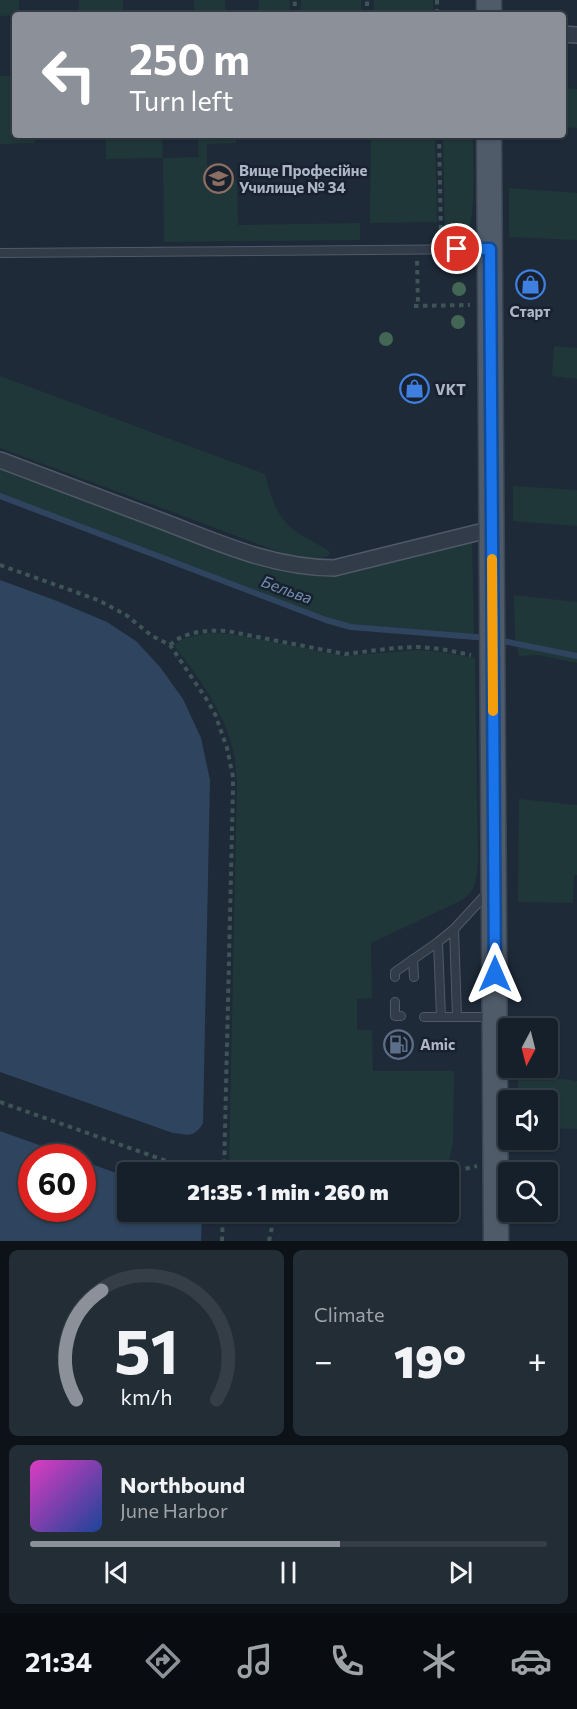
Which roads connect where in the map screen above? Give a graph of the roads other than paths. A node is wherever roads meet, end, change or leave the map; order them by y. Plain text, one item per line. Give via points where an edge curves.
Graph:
1 (489, 138) edge
2 (490, 249) junction
3 (0, 253) edge
4 (0, 460) edge
5 (492, 529) junction
6 (494, 886) junction
7 (454, 929) junction
8 (438, 942) junction
9 (413, 959) junction
10 (394, 977) dead end
11 (414, 977) dead end
12 (395, 1002) dead end
13 (401, 1016) dead end
14 (424, 1017) dead end
15 (441, 1017) junction
16 (457, 1017) junction
17 (495, 1017) junction
18 (496, 1241) edge

1 - 2 main road
2 - 3 lane
2 - 5 main road
4 - 5 street via 219,543 291,565 334,568
5 - 6 main road
6 - 7 lane
6 - 17 main road
7 - 8 lane
7 - 16 lane
8 - 9 lane
8 - 15 lane
9 - 10 lane
9 - 11 lane
12 - 13 lane via 395,1016
14 - 15 lane
15 - 16 lane
16 - 17 lane
17 - 18 main road

